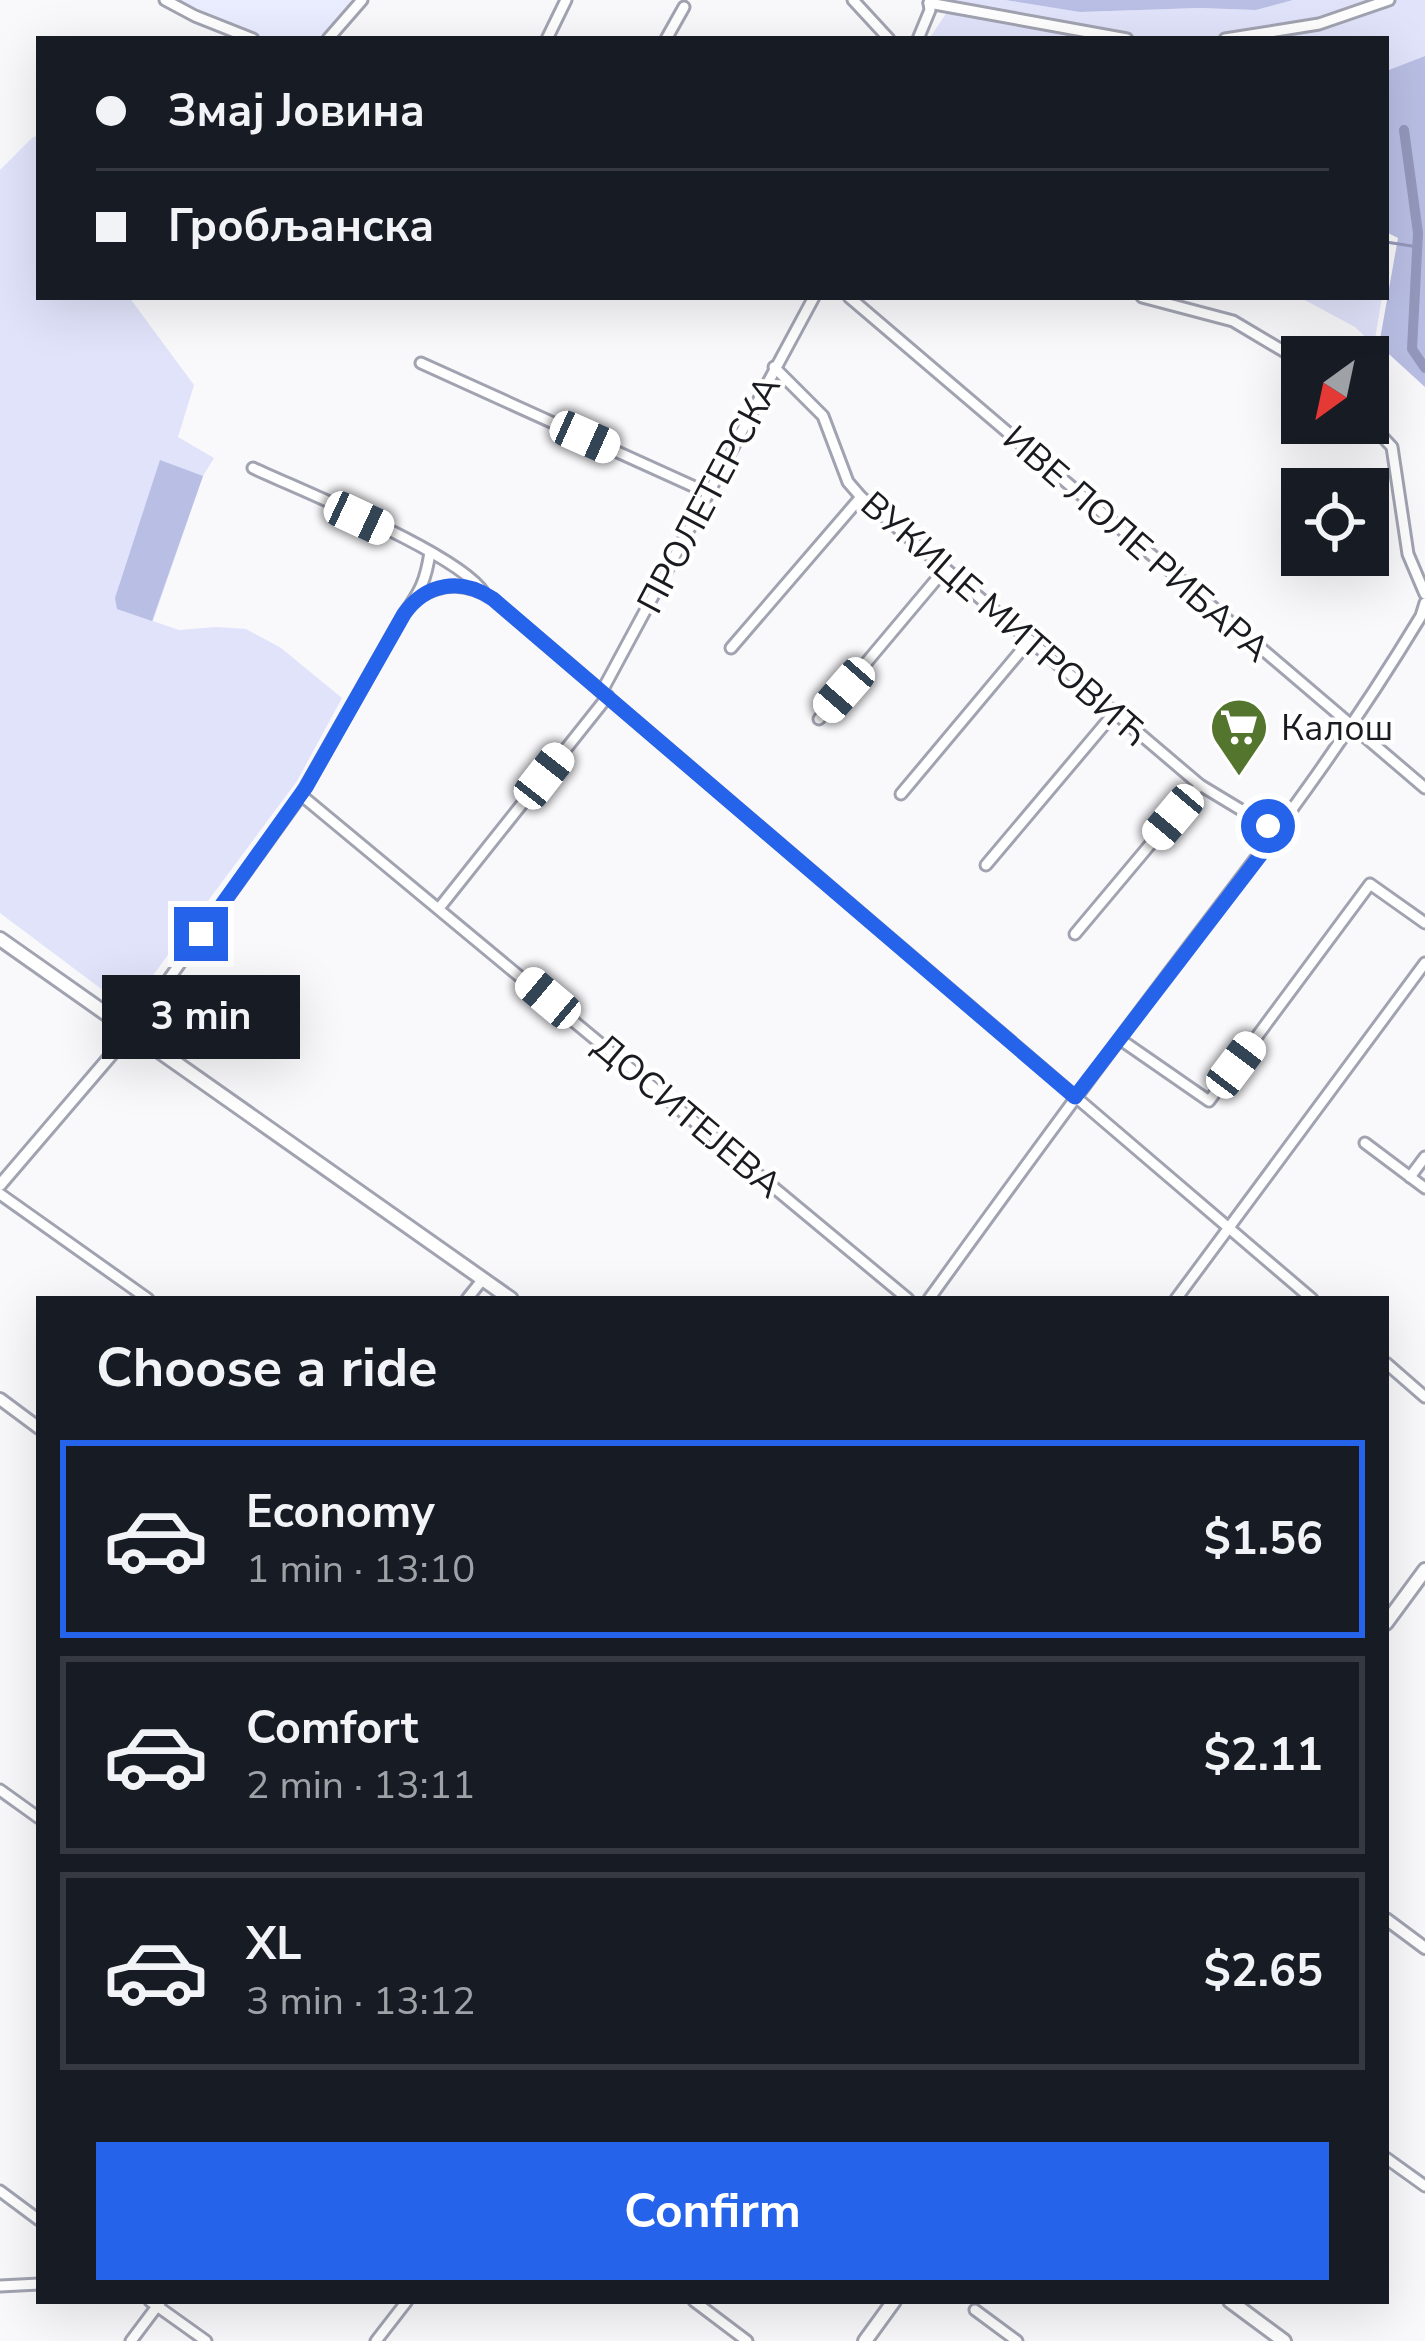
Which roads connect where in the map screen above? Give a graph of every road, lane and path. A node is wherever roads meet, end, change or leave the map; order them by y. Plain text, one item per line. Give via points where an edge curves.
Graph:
1 (165, 0) edge
2 (362, 0) edge
3 (566, 0) edge
4 (854, 0) edge
5 (1389, 0) edge
6 (929, 1) edge
7 (684, 7) dead end
8 (245, 36) edge
9 (331, 36) edge
10 (548, 36) edge
11 (668, 36) edge
12 (886, 36) edge
13 (919, 36) edge
14 (1111, 36) edge
15 (1243, 36) edge
16 (812, 300) edge
17 (854, 300) edge
18 (1153, 300) edge
19 (1281, 350) edge
20 (422, 363) dead end
21 (774, 367) junction
22 (1389, 442) edge
23 (253, 468) dead end
24 (708, 493) junction
25 (861, 497) junction
26 (430, 552) junction
27 (945, 568) junction
28 (484, 593) junction
29 (418, 597) junction
30 (1425, 599) edge
31 (1030, 640) junction
32 (731, 648) dead end
33 (604, 693) junction
34 (1114, 712) junction
35 (819, 719) dead end
36 (1353, 727) junction
37 (1201, 785) junction
38 (1425, 788) edge
39 (901, 794) dead end
40 (301, 795) junction
41 (1278, 832) junction
42 (986, 866) dead end
43 (440, 907) junction
44 (1425, 923) edge
45 (1075, 934) dead end
46 (0, 939) edge
47 (1425, 965) edge
48 (130, 1033) junction
49 (1121, 1040) junction
50 (1075, 1097) junction
51 (1365, 1143) dead end
52 (1425, 1157) edge
53 (1410, 1177) junction
54 (1, 1185) edge
55 (1425, 1189) edge
56 (1230, 1228) junction
57 (483, 1280) junction
58 (144, 1296) edge
59 (470, 1296) edge
60 (507, 1296) edge
61 (904, 1296) edge
62 (931, 1296) edge
63 (1178, 1296) edge
64 (1309, 1296) edge
65 (1389, 1366) edge
66 (1425, 1397) edge
67 (0, 1399) edge
68 (36, 1426) edge
69 (1425, 1570) edge
70 (1389, 1619) edge
71 (0, 1790) edge
72 (36, 1816) edge
73 (1389, 1921) edge
74 (1425, 1948) edge
75 (1389, 2160) edge
76 (1425, 2186) edge
77 (0, 2192) edge
78 (36, 2218) edge
79 (36, 2284) edge
80 (0, 2286) edge
81 (155, 2304) edge
82 (157, 2304) edge
83 (405, 2304) edge
84 (698, 2304) edge
85 (892, 2304) edge
86 (1234, 2304) edge
87 (975, 2310) dead end
88 (131, 2341) edge
89 (206, 2341) edge
90 (376, 2341) edge
91 (747, 2341) edge
92 (865, 2341) edge
93 (1017, 2341) edge
94 (1284, 2341) edge

1 - 8 street
2 - 9 street
3 - 10 street
4 - 12 street
5 - 15 street
6 - 13 street
6 - 14 street
7 - 11 street
16 - 21 street, ПРОЛЕТЕРСКА
17 - 36 street, ИВЕ ЛОЛЕ РИБАРА
18 - 19 street via 1233,321
20 - 24 street
21 - 24 street, ПРОЛЕТЕРСКА
21 - 25 street, ВУКИЦЕ МИТРОВИЋ via 823,416
22 - 30 street via 1408,554
23 - 26 street
24 - 33 street, ПРОЛЕТЕРСКА
25 - 27 street, ВУКИЦЕ МИТРОВИЋ
25 - 32 street
26 - 28 street
26 - 29 street
27 - 31 street, ВУКИЦЕ МИТРОВИЋ
27 - 35 street
28 - 29 street via 442,586
28 - 33 street
29 - 40 street
30 - 36 street
31 - 34 street, ВУКИЦЕ МИТРОВИЋ
31 - 39 street
33 - 43 street, ПРОЛЕТЕРСКА
33 - 50 street
34 - 37 street, ВУКИЦЕ МИТРОВИЋ
34 - 42 street
36 - 38 street, ИВЕ ЛОЛЕ РИБАРА
36 - 41 street
37 - 41 street, ВУКИЦЕ МИТРОВИЋ
37 - 45 street
40 - 43 street, ДОСИТЕЈЕВА
40 - 48 street
41 - 49 street
43 - 61 street, ДОСИТЕЈЕВА
44 - 49 street via 1370,884 1209,1101
46 - 48 main road
47 - 56 street
48 - 54 street
48 - 57 main road
49 - 50 street
50 - 56 street
50 - 62 street
51 - 53 street
52 - 53 street
53 - 55 street
54 - 58 street
56 - 63 street
56 - 64 street
57 - 59 street
57 - 60 main road
65 - 66 street
67 - 68 street
69 - 70 main road
71 - 72 street
73 - 74 street
75 - 76 street
77 - 78 street
79 - 80 street
81 - 88 street
82 - 89 street
83 - 90 street
84 - 91 street
85 - 92 main road
86 - 94 main road
87 - 93 street

